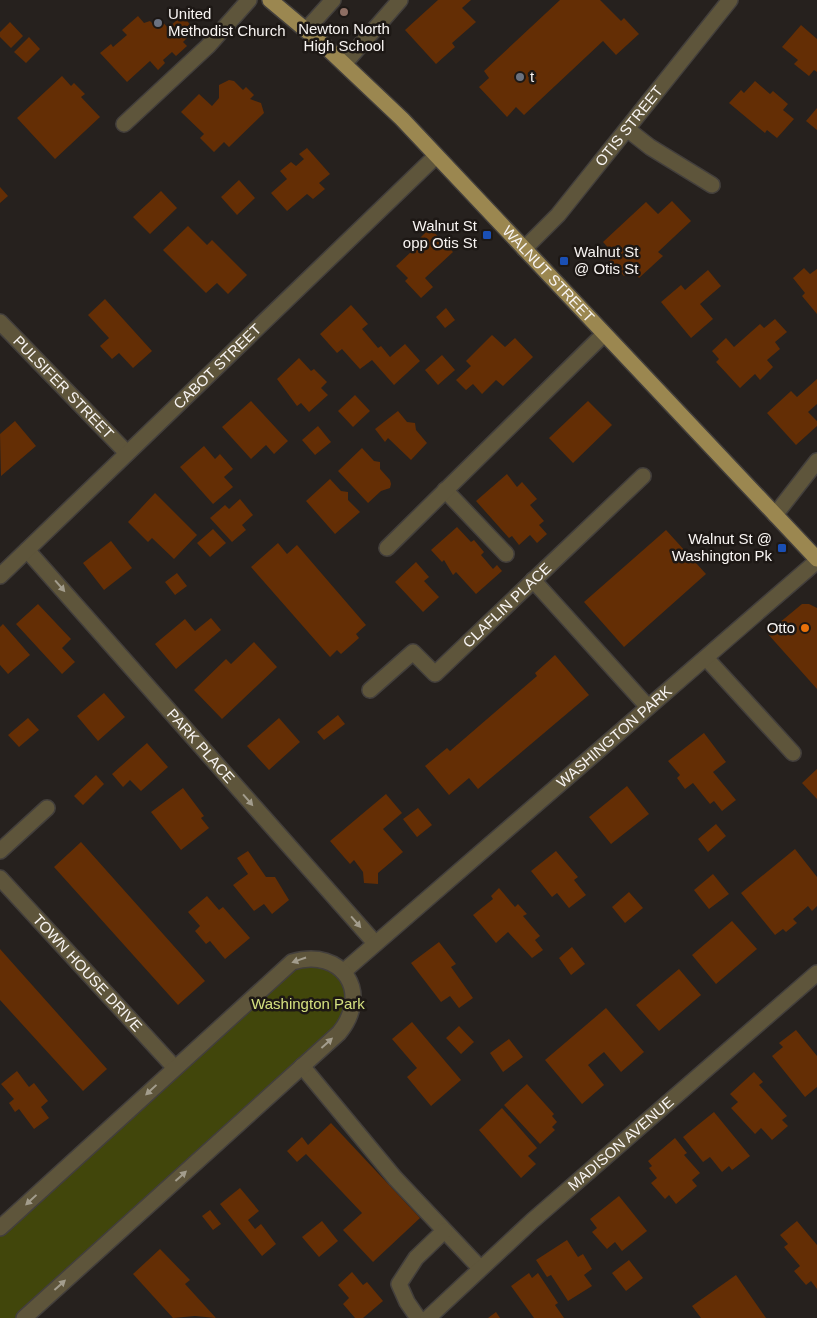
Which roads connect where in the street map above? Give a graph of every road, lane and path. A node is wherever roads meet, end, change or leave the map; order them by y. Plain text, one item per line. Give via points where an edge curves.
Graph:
1 (249, 0) edge
2 (270, 0) edge
3 (333, 0) edge
4 (400, 0) edge
5 (730, 0) edge
6 (306, 30) junction
7 (344, 64) junction
8 (124, 124) dead end
9 (627, 129) junction
10 (436, 156) junction
11 (712, 185) dead end
12 (524, 249) junction
13 (0, 322) edge
14 (604, 334) junction
15 (127, 453) junction
16 (817, 460) edge
17 (643, 476) dead end
18 (445, 490) junction
19 (775, 515) junction
20 (386, 548) dead end
21 (27, 550) junction
22 (506, 554) dead end
23 (817, 560) edge
24 (0, 576) edge
25 (533, 580) junction
26 (706, 658) junction
27 (370, 690) dead end
28 (648, 707) junction
29 (793, 753) dead end
30 (47, 808) dead end
31 (0, 851) edge
32 (0, 878) edge
33 (375, 943) junction
34 (343, 972) junction
35 (817, 973) edge
36 (302, 1066) junction
37 (175, 1068) junction
38 (0, 1228) edge
39 (444, 1231) junction
40 (480, 1268) junction
41 (24, 1318) edge
42 (418, 1318) edge
43 (428, 1318) edge

1 - 8 street via 208,46
2 - 6 main road, WALNUT STREET
3 - 6 street
4 - 7 street
5 - 9 street, OTIS STREET
6 - 7 main road, WALNUT STREET
7 - 10 main road, WALNUT STREET
9 - 11 street
9 - 12 street, OTIS STREET via 558,215
10 - 12 main road, WALNUT STREET
10 - 15 street, CABOT STREET
12 - 14 main road, WALNUT STREET
13 - 15 street, PULSIFER STREET
14 - 18 street
14 - 19 main road, WALNUT STREET
15 - 21 street, CABOT STREET
16 - 19 street
17 - 25 street, CLAFLIN PLACE
18 - 20 street
18 - 22 street
19 - 23 main road, WALNUT STREET
21 - 24 street, CABOT STREET
21 -> 33 street, PARK PLACE
23 - 26 street, WASHINGTON PARK
25 - 27 street, CLAFLIN PLACE via 434,674 413,652
25 - 28 street
26 - 28 street, WASHINGTON PARK
26 - 29 street
28 - 33 street, WASHINGTON PARK
30 - 31 street
32 - 37 street, TOWN HOUSE DRIVE
33 - 34 street, WASHINGTON PARK
36 -> 34 street via 348,1021 353,1007 352,990
34 -> 37 street via 324,959 308,957 292,962
35 - 40 street, MADISON AVENUE
36 - 39 street via 395,1178
41 -> 36 street
37 -> 38 street
39 - 40 street
39 - 42 street via 416,1258 399,1284
40 - 43 street, MADISON AVENUE

